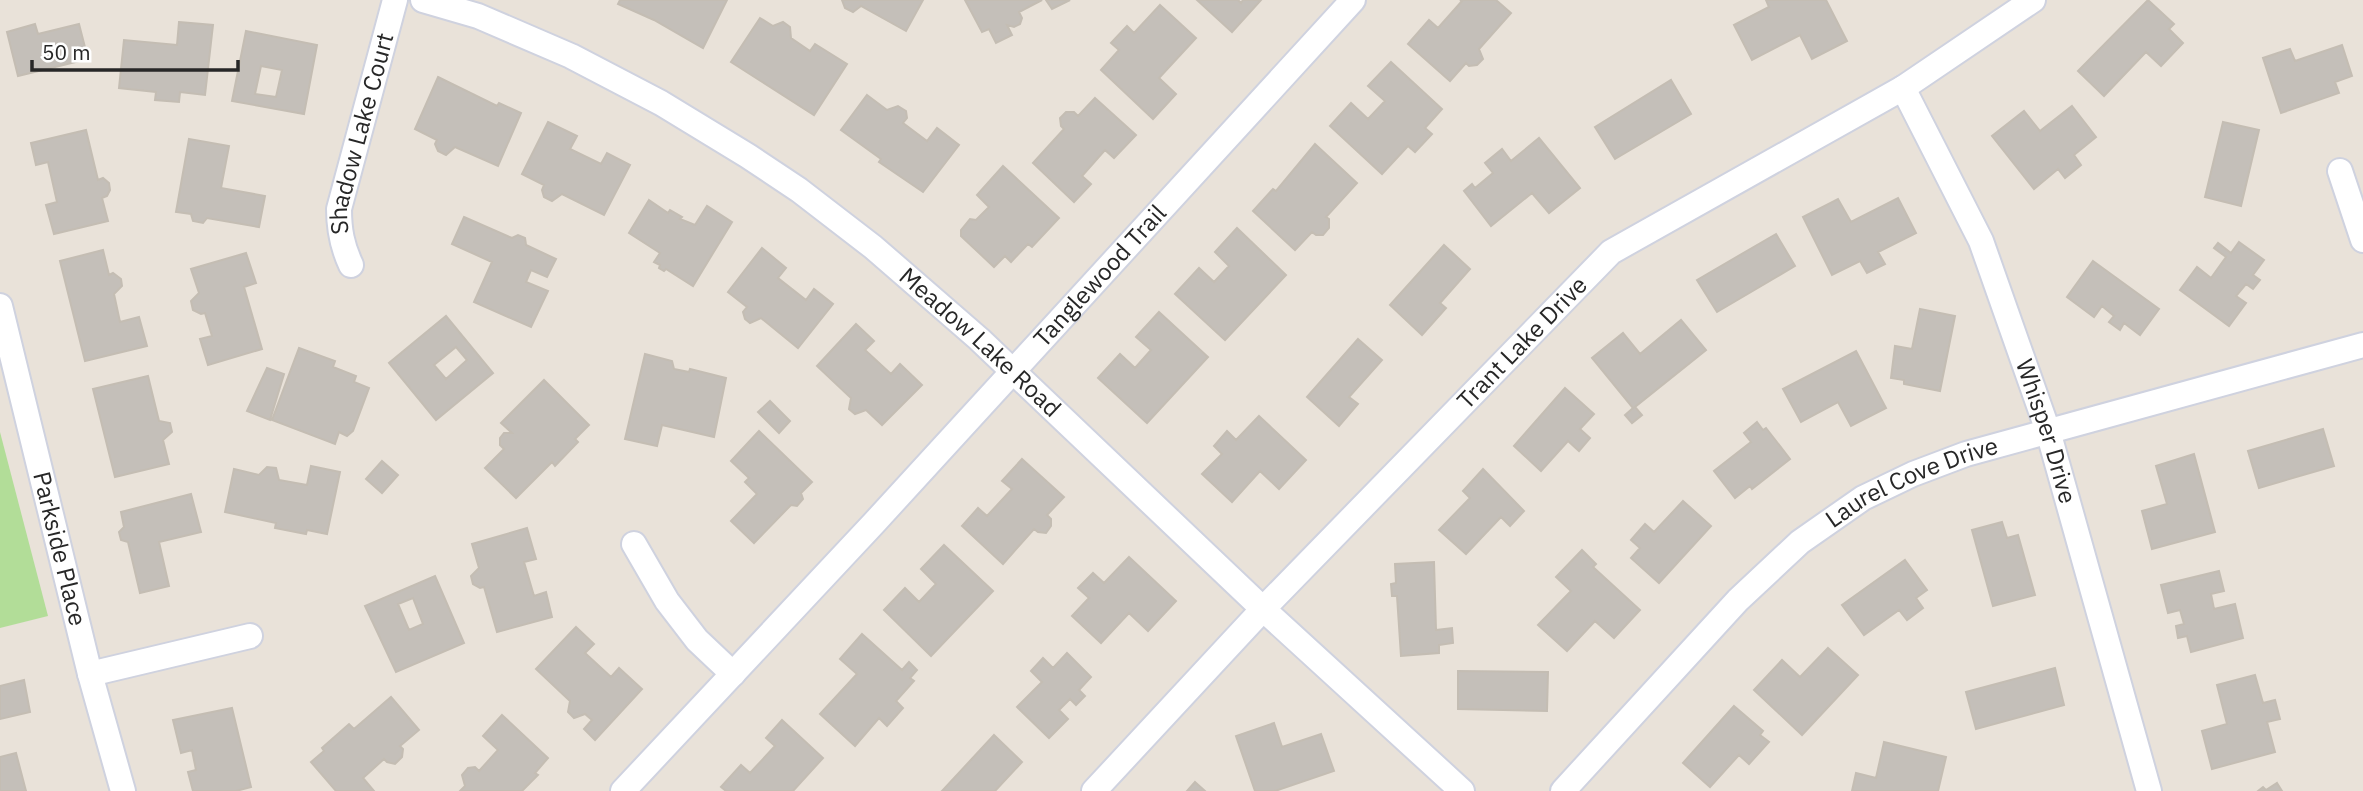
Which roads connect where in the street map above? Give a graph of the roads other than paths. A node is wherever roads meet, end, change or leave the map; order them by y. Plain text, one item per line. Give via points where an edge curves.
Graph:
1 (395, 0) edge
2 (423, 0) edge
3 (1353, 0) edge
4 (2033, 0) edge
5 (1903, 88) junction
6 (2340, 171) dead end
7 (2363, 240) edge
8 (351, 265) dead end
9 (0, 306) edge
10 (2363, 345) edge
11 (1012, 371) junction
12 (2048, 430) junction
13 (634, 544) dead end
14 (1263, 609) junction
15 (250, 636) dead end
16 (90, 674) junction
17 (733, 674) junction
18 (2145, 790) edge
19 (123, 791) edge
20 (623, 791) edge
21 (1094, 791) edge
22 (1462, 791) edge
23 (1563, 791) edge

1 - 8 street, Shadow Lake Court via 340,209 339,228
2 - 11 street, Meadow Lake Road via 478,16 571,56 748,156 873,247
3 - 11 street, Tanglewood Trail
4 - 5 street, Trant Lake Drive
5 - 12 street, Whisper Drive via 1981,241
5 - 14 street, Trant Lake Drive via 1611,252
6 - 7 street
9 - 16 street, Parkside Place
10 - 12 street, Laurel Cove Drive
11 - 14 street, Meadow Lake Road
11 - 17 street, Tanglewood Trail
12 - 18 street, Whisper Drive
12 - 23 street, Laurel Cove Drive via 1913,474 1863,498 1817,529 1738,600
13 - 17 street via 667,601
14 - 21 street, Trant Lake Drive
14 - 22 street, Meadow Lake Road
15 - 16 street
16 - 19 street, Parkside Place
17 - 20 street, Tanglewood Trail

